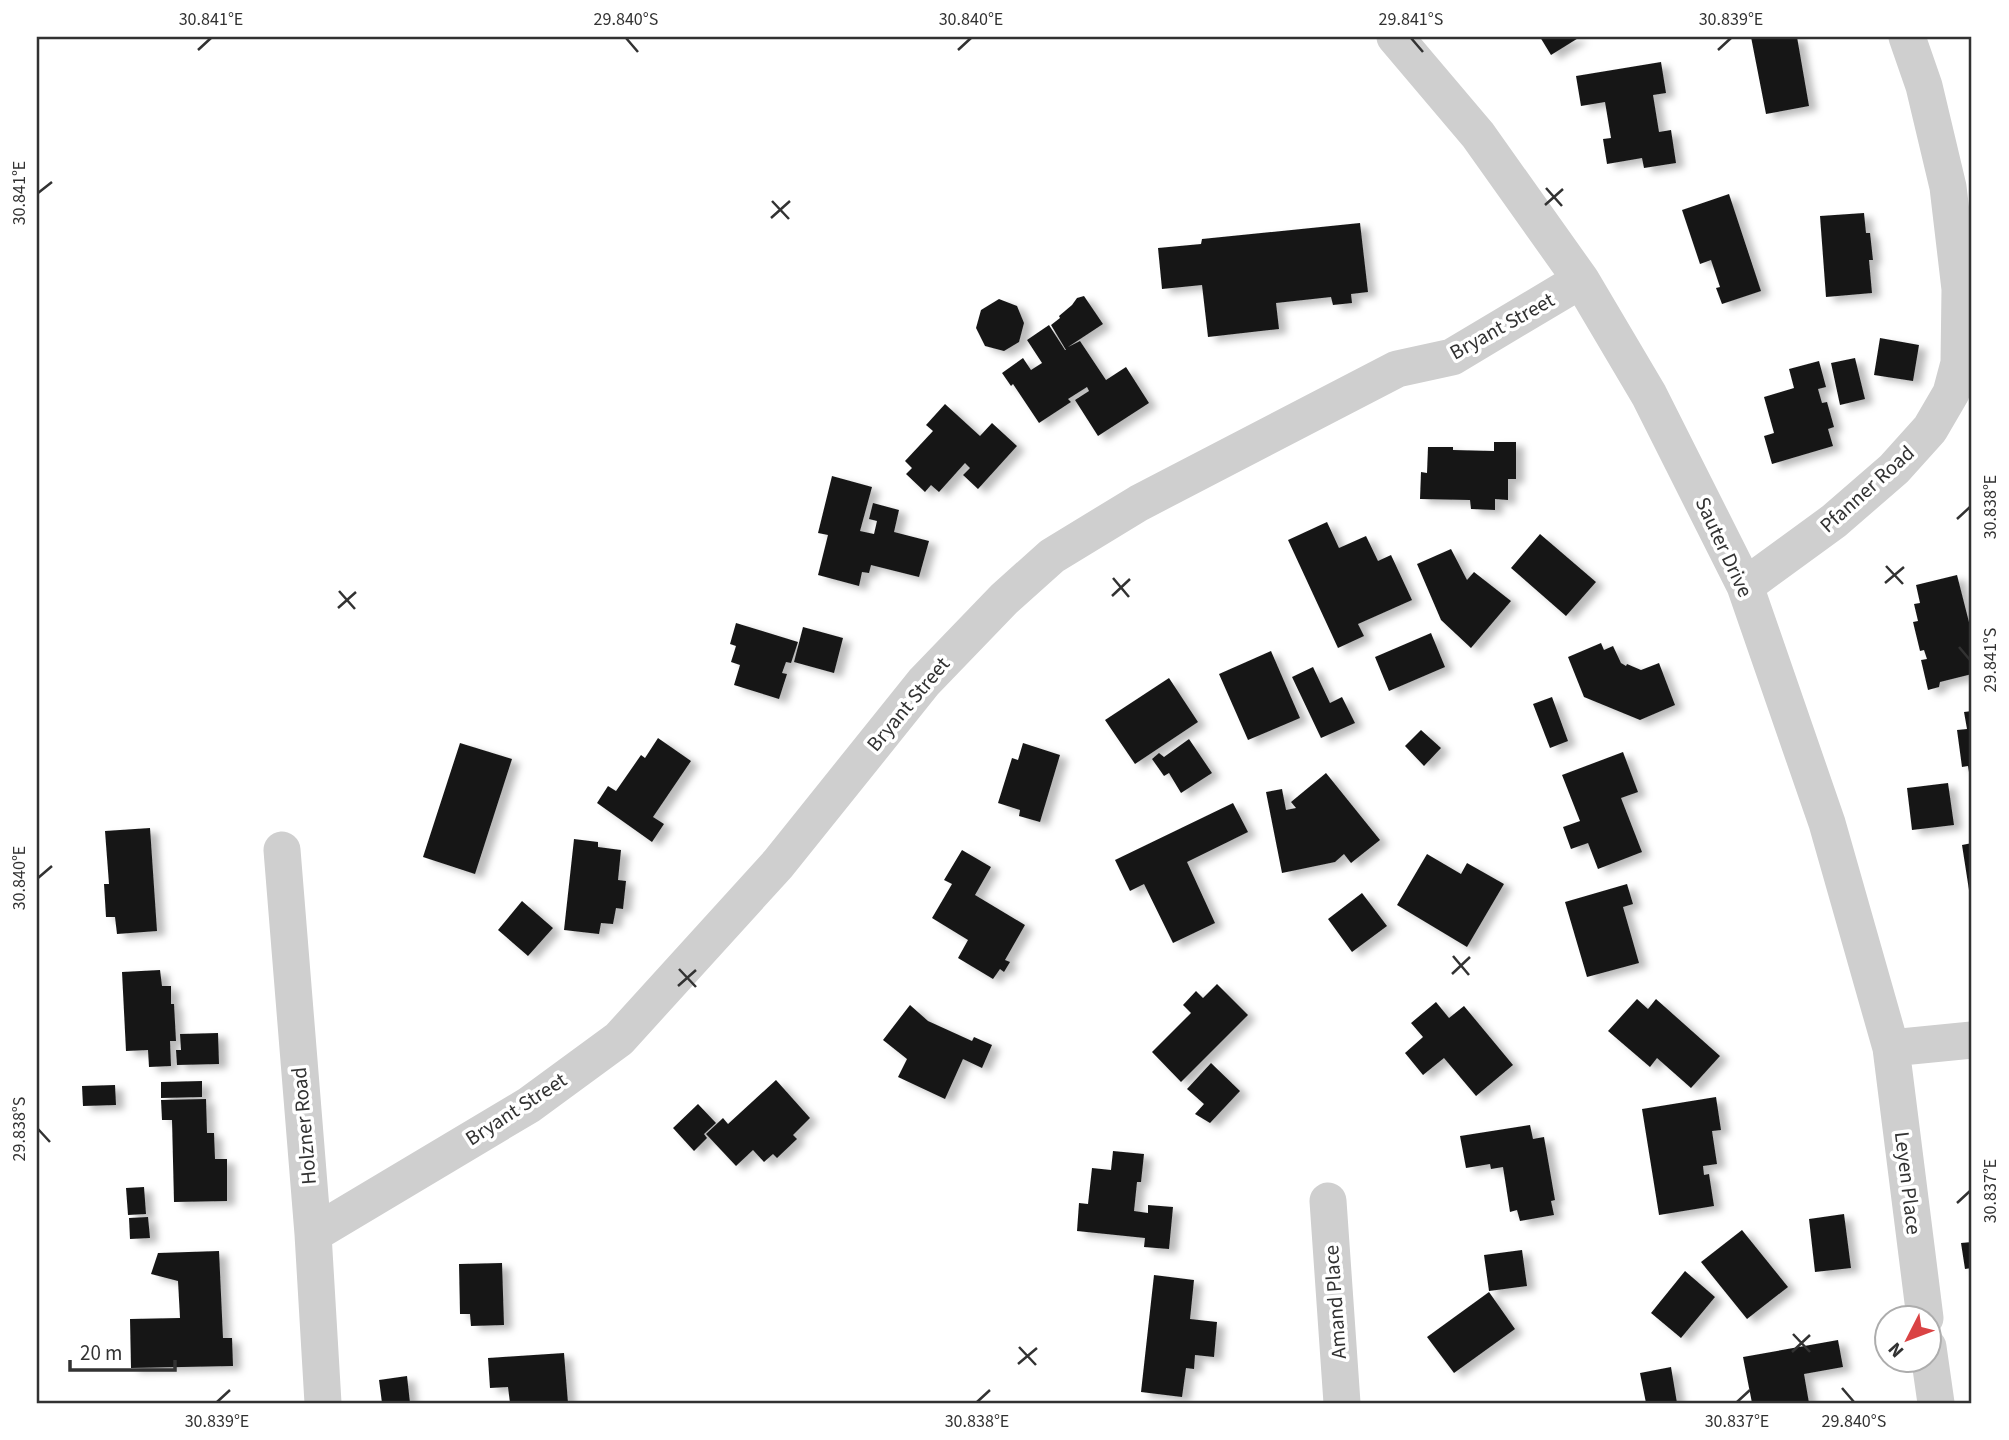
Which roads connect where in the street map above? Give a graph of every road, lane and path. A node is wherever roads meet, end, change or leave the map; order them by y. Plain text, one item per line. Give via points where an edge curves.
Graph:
1 (1395, 37) edge
2 (1907, 37) edge
3 (1581, 280) junction
4 (1745, 586) junction
5 (282, 850) dead end
6 (1972, 1041) edge
7 (1891, 1048) junction
8 (1328, 1202) dead end
9 (313, 1234) junction
10 (1923, 1304) edge
11 (1932, 1374) edge
12 (323, 1403) edge
13 (1342, 1403) edge
14 (1936, 1403) edge

1 - 3 street, Sauter Drive via 1478,135
2 - 4 street, Pfanner Road via 1948,187 1960,289 1959,363 1951,393 1930,429 1894,469
3 - 4 street, Sauter Drive via 1649,395
3 - 9 street, Bryant Street via 1452,357 1397,369 1139,503 1052,556 924,682 778,864 619,1039 529,1105
4 - 7 street, Sauter Drive via 1827,823
5 - 9 street, Holzner Road
6 - 7 street
7 - 10 street, Leyen Place
8 - 13 street, Amand Place
9 - 12 street, Holzner Road
11 - 14 street

